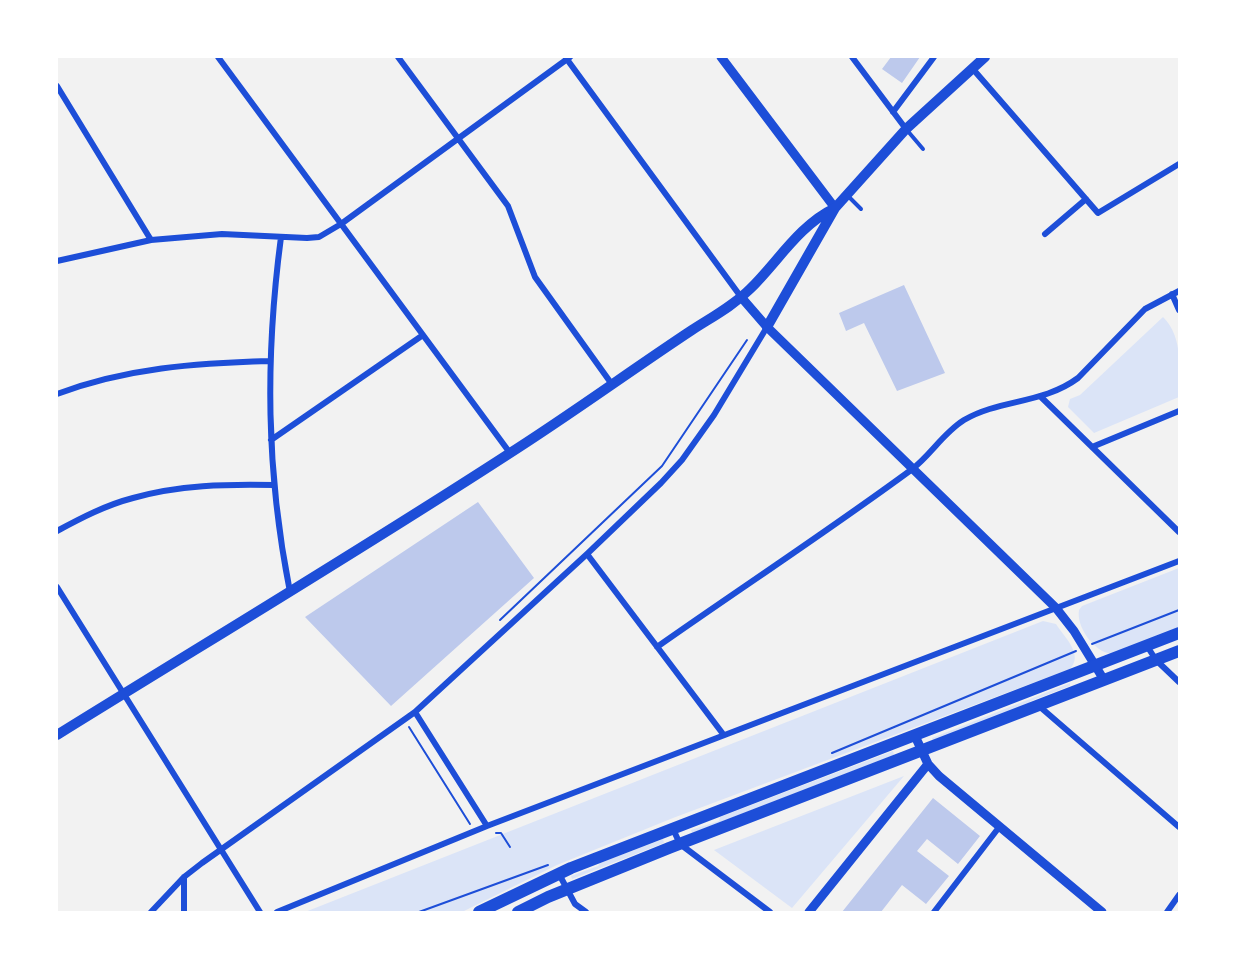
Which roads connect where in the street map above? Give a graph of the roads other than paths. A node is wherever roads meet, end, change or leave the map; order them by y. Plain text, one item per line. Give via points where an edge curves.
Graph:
1 (218, 57) edge
2 (398, 57) edge
3 (721, 57) edge
4 (852, 57) edge
5 (934, 57) edge
6 (985, 57) edge
7 (568, 58) edge
8 (972, 68) junction
9 (57, 86) edge
10 (893, 112) junction
11 (906, 129) junction
12 (458, 137) junction
13 (923, 149) dead end
14 (1179, 164) edge
15 (847, 194) junction
16 (1086, 199) junction
17 (835, 208) junction
18 (861, 209) dead end
19 (341, 224) junction
20 (1046, 234) dead end
21 (281, 237) junction
22 (151, 240) junction
23 (57, 261) edge
24 (1176, 293) edge
25 (741, 297) junction
26 (1179, 310) edge
27 (767, 327) junction
28 (423, 335) junction
29 (269, 362) junction
30 (611, 383) junction
31 (57, 394) edge
32 (1041, 397) junction
33 (1179, 411) edge
34 (271, 440) junction
35 (1092, 447) junction
36 (510, 453) junction
37 (913, 468) junction
38 (274, 485) junction
39 (57, 531) edge
40 (1179, 532) edge
41 (587, 554) junction
42 (1179, 561) edge
43 (57, 586) edge
44 (290, 593) junction
45 (1056, 608) junction
46 (1179, 633) edge
47 (1147, 646) junction
48 (657, 647) junction
49 (1179, 651) edge
50 (1156, 660) junction
51 (1095, 666) junction
52 (1104, 680) junction
53 (1179, 682) edge
54 (124, 694) junction
55 (1037, 705) junction
56 (415, 712) junction
57 (723, 734) junction
58 (57, 735) edge
59 (915, 736) junction
60 (921, 750) junction
61 (928, 764) junction
62 (488, 826) junction
63 (1000, 826) junction
64 (1179, 827) edge
65 (673, 829) junction
66 (680, 844) junction
67 (221, 848) junction
68 (555, 868) junction
69 (184, 877) junction
70 (567, 889) junction
71 (1179, 895) edge
72 (151, 912) edge
73 (184, 912) edge
74 (260, 912) edge
75 (277, 912) edge
76 (479, 912) edge
77 (518, 912) edge
78 (586, 912) edge
79 (770, 912) edge
80 (809, 912) edge
81 (934, 912) edge
82 (1102, 912) edge
83 (1167, 912) edge

1 - 19 street
2 - 12 street
3 - 17 street
4 - 10 street
5 - 10 street
6 - 8 main road
7 - 12 street
7 - 25 street
8 - 11 main road
8 - 16 street
9 - 22 street
10 - 11 street
11 - 13 lane
11 - 15 main road
12 - 19 street
12 - 30 street via 508,206 535,277
14 - 16 street via 1098,213
15 - 17 main road
15 - 18 lane
16 - 20 street
17 - 25 main road via 811,223
17 - 27 main road
19 - 21 street via 319,237
19 - 28 street
21 - 22 street via 222,234
21 - 29 street
22 - 23 street
24 - 26 street
24 - 32 street via 1145,309 1071,382
25 - 27 street
25 - 30 main road
27 - 37 street
27 - 41 street via 682,460
28 - 34 street
28 - 36 street
29 - 31 street via 156,368
29 - 34 street
30 - 36 main road
32 - 35 street
32 - 37 street via 962,421
33 - 35 street
34 - 38 street
35 - 40 street
36 - 44 main road
37 - 45 street
37 - 48 street
38 - 39 street via 212,485 152,493 110,505
38 - 44 street
41 - 48 street
41 - 56 street
42 - 45 street
43 - 54 street
44 - 54 main road
45 - 51 street
45 - 57 street
46 - 47 main road
47 - 50 street
47 - 51 main road
48 - 57 street
49 - 50 main road
50 - 52 main road
50 - 53 street
51 - 52 street
51 - 59 main road
52 - 55 main road
54 - 58 main road
54 - 67 street
55 - 60 main road
55 - 64 street
56 - 62 street
56 - 67 street
57 - 62 street
59 - 60 street
59 - 65 main road
60 - 61 street
60 - 66 main road
61 - 63 street
61 - 80 street
62 - 75 street
63 - 81 street
63 - 82 street
65 - 66 street
65 - 68 main road
66 - 70 main road
66 - 79 street
67 - 69 street
67 - 74 street
68 - 70 street
68 - 76 main road
69 - 72 street
69 - 73 street
70 - 77 main road
70 - 78 street via 575,904
71 - 83 street

